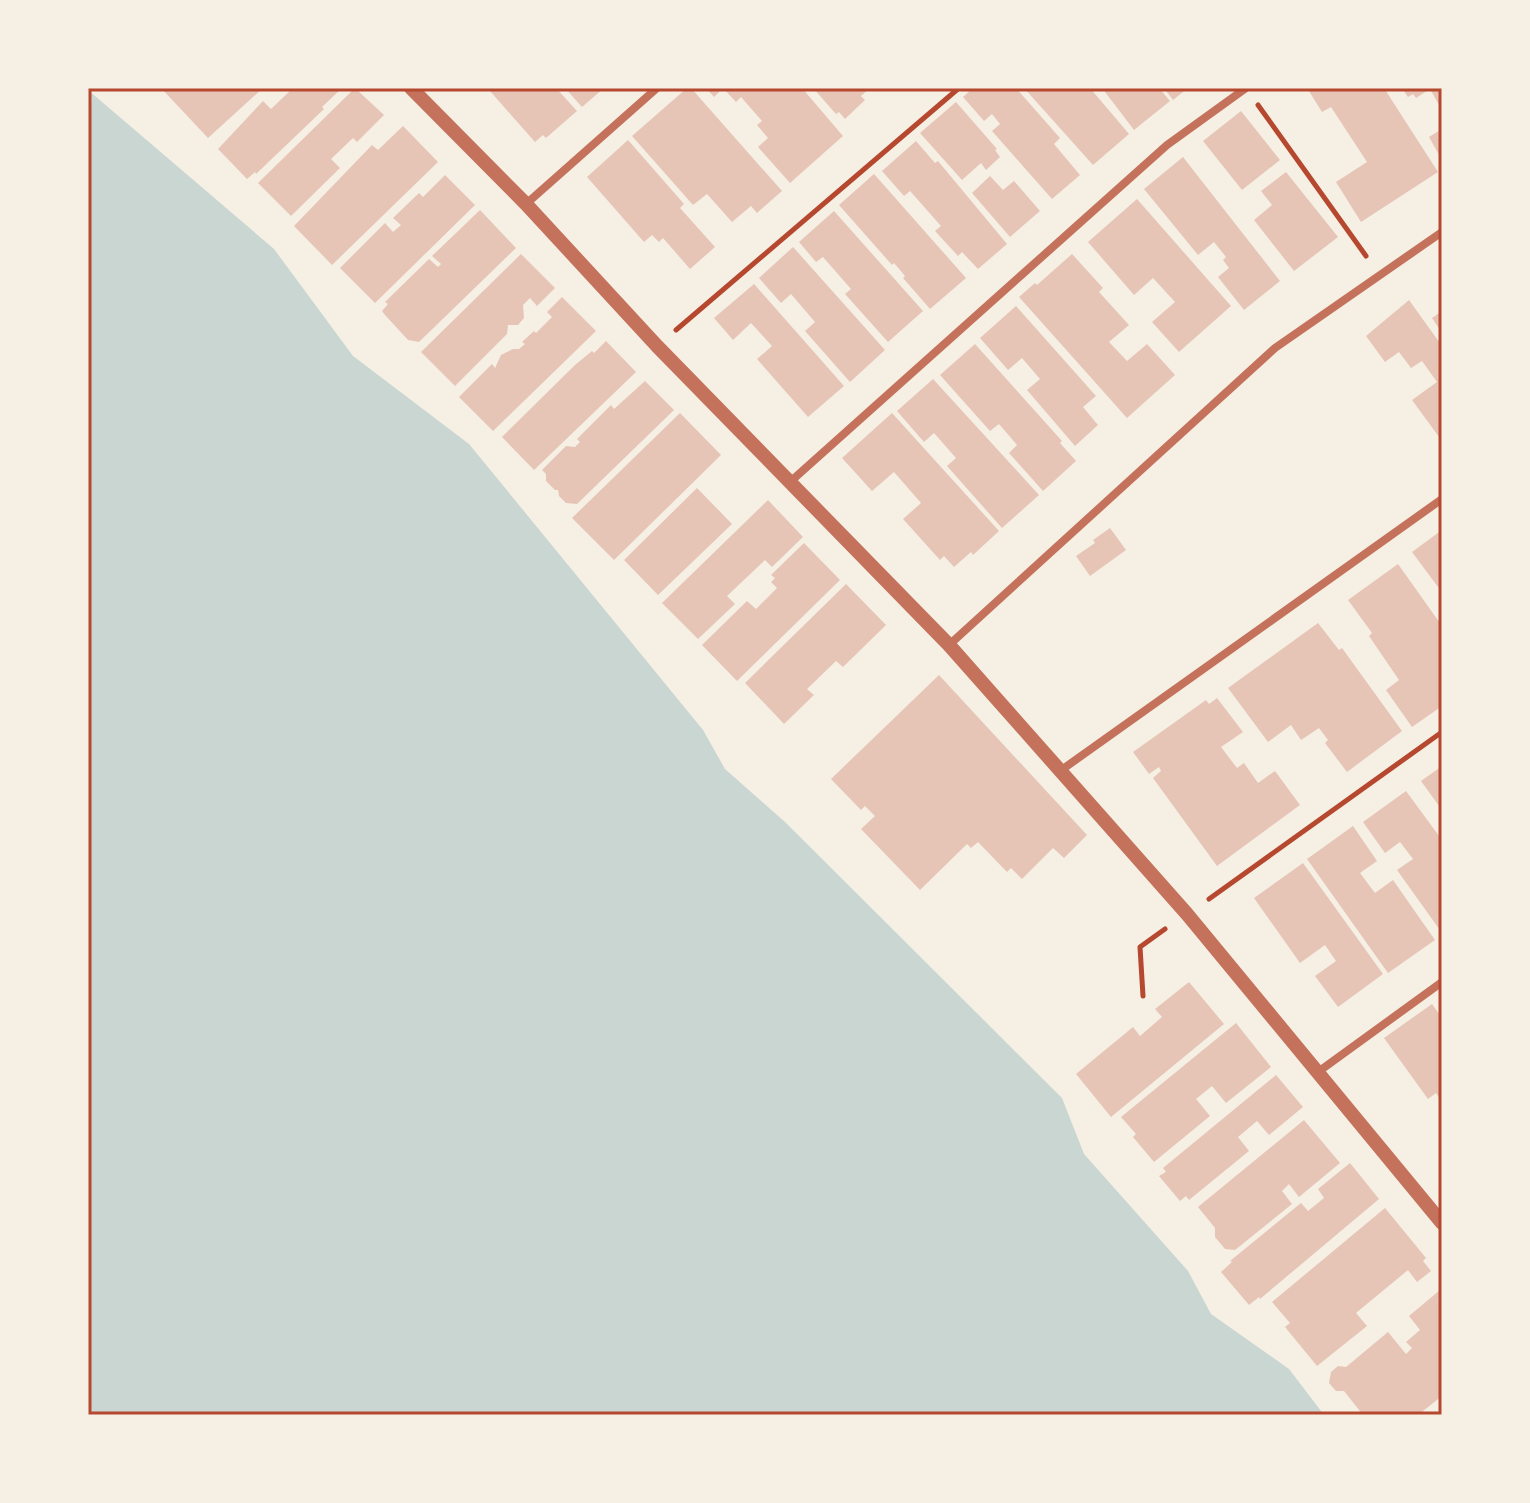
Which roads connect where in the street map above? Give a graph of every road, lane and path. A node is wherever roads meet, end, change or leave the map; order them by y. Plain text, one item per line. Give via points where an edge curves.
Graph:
1 (411, 88) edge
2 (657, 88) edge
3 (959, 88) edge
4 (1246, 88) edge
5 (526, 204) junction
6 (1442, 232) edge
7 (1379, 275) junction
8 (657, 346) junction
9 (790, 482) junction
10 (1442, 499) edge
11 (949, 645) junction
12 (1442, 732) edge
13 (1060, 771) junction
14 (1187, 914) junction
15 (1442, 982) edge
16 (1143, 996) dead end
17 (1318, 1072) junction
18 (1442, 1223) edge

1 - 5 street
2 - 5 street
3 - 8 path
4 - 7 path
4 - 9 street via 1167,145
5 - 8 street
6 - 7 street
7 - 11 street via 1275,348
8 - 9 street
9 - 11 street
10 - 13 street
11 - 13 street
12 - 14 path
13 - 14 street
14 - 16 path via 1140,947
14 - 17 street
15 - 17 street
17 - 18 street

